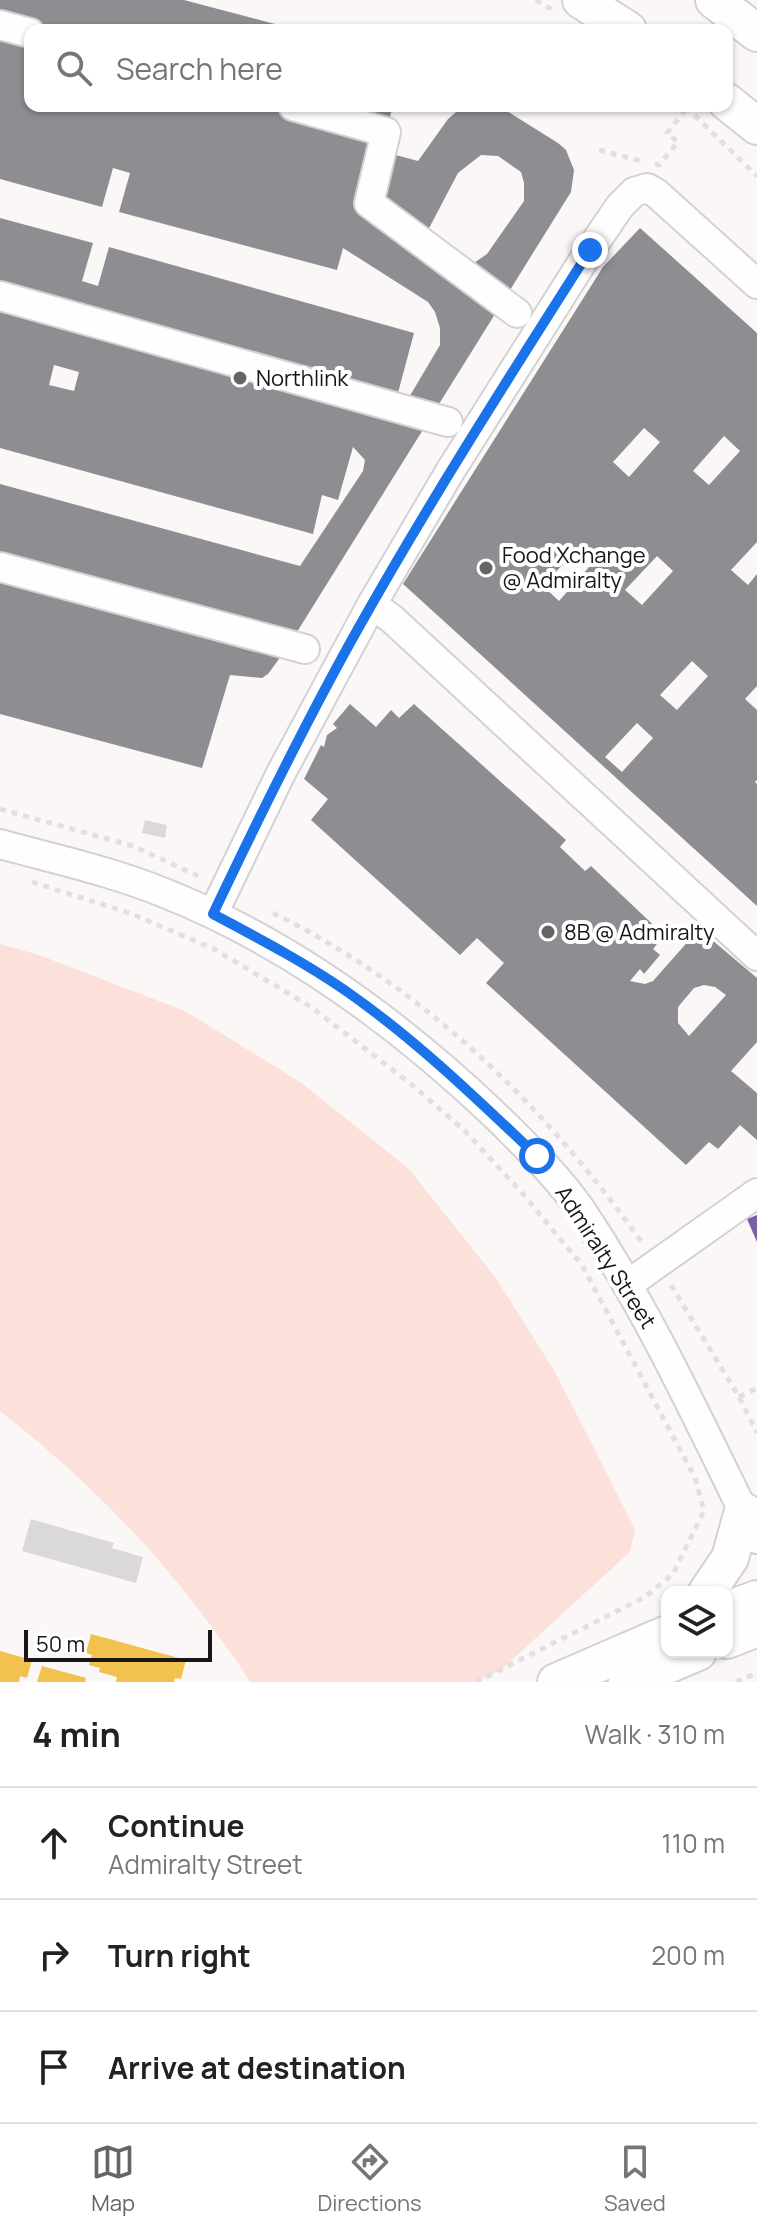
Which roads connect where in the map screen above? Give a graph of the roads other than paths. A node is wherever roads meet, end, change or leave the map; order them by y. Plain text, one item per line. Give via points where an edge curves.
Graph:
1 (581, 0) edge
2 (714, 0) edge
3 (619, 24) edge
4 (0, 25) edge
5 (24, 31) edge
6 (757, 33) edge
7 (733, 107) edge
8 (314, 112) edge
9 (757, 126) edge
10 (757, 284) edge
11 (0, 296) edge
12 (517, 313) dead end
13 (448, 422) dead end
14 (0, 567) edge
15 (372, 604) junction
16 (305, 649) dead end
17 (0, 844) edge
18 (213, 914) junction
19 (757, 956) edge
20 (757, 1193) edge
21 (627, 1285) junction
22 (752, 1523) edge
23 (714, 1586) edge
24 (757, 1599) edge
25 (733, 1608) edge
26 (757, 1628) edge
27 (661, 1636) edge
28 (733, 1638) edge
29 (684, 1658) edge
30 (556, 1682) edge
31 (627, 1682) edge

1 - 3 main road
2 - 6 main road
4 - 5 street
7 - 9 main road
8 - 12 street via 386,132 369,203
10 - 15 street via 656,193 647,188 634,192 573,276
11 - 13 street
14 - 16 street
15 - 18 street
15 - 19 street
17 - 18 street, Admiralty Street via 138,883
18 - 21 street, Admiralty Street via 346,991 432,1058 537,1156 579,1208
20 - 21 street
21 - 22 street, Admiralty Street
22 - 23 main road
24 - 25 main road
26 - 28 main road
27 - 30 main road
29 - 31 main road

